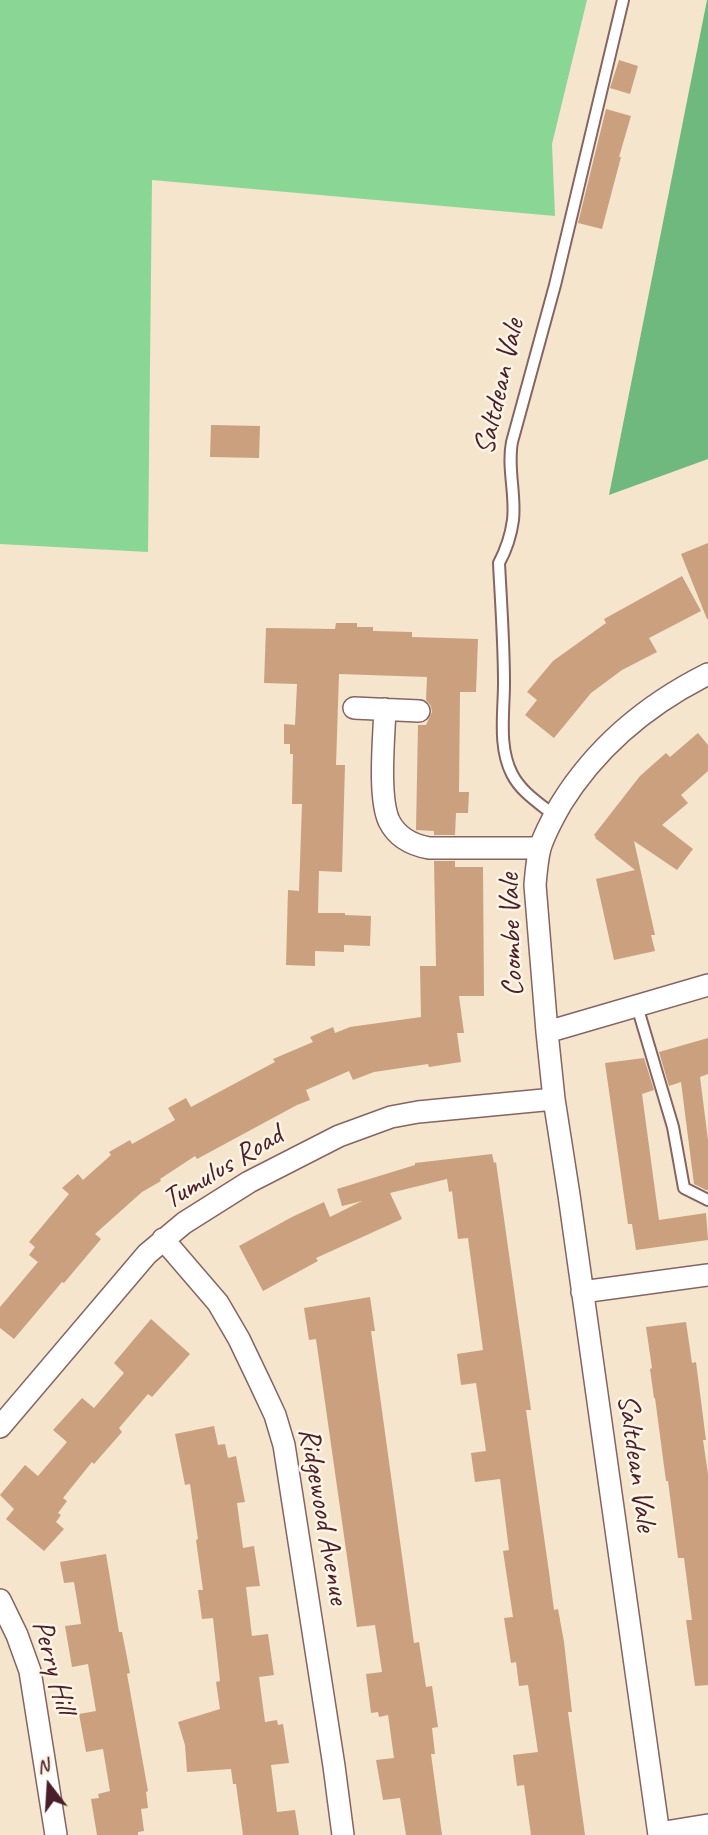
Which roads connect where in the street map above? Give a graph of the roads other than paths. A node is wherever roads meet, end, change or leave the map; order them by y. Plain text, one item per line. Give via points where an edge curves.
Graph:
1 (623, 0) edge
2 (708, 674) edge
3 (354, 708) dead end
4 (385, 709) junction
5 (419, 711) dead end
6 (555, 816) junction
7 (540, 848) junction
8 (708, 985) edge
9 (637, 1006) junction
10 (547, 1032) junction
11 (554, 1099) junction
12 (708, 1200) edge
13 (163, 1239) junction
14 (708, 1275) edge
15 (582, 1292) junction
16 (0, 1427) edge
17 (0, 1600) edge
18 (708, 1825) edge
19 (659, 1834) edge
20 (56, 1835) edge
21 (343, 1835) edge

1 - 6 lane, Saltdean Vale via 512,442 513,520 499,563 506,763 524,792
2 - 6 street, Coombe Vale via 661,700 621,732 579,779
3 - 4 street
4 - 5 street
4 - 7 street via 385,803 399,834 429,848
6 - 7 street, Coombe Vale
7 - 10 street, Coombe Vale via 535,885
8 - 9 street
9 - 10 street
9 - 12 lane via 673,1127 684,1188
10 - 11 street, Coombe Vale
11 - 13 street, Tumulus Road via 418,1112 364,1126 249,1182
11 - 15 street, Saltdean Vale
13 - 16 street, Tumulus Road
13 - 21 street, Ridgewood Avenue via 218,1303 275,1415 284,1445
14 - 15 street
15 - 19 street, Saltdean Vale
17 - 20 street, Perry Hill via 30,1671
18 - 19 street

